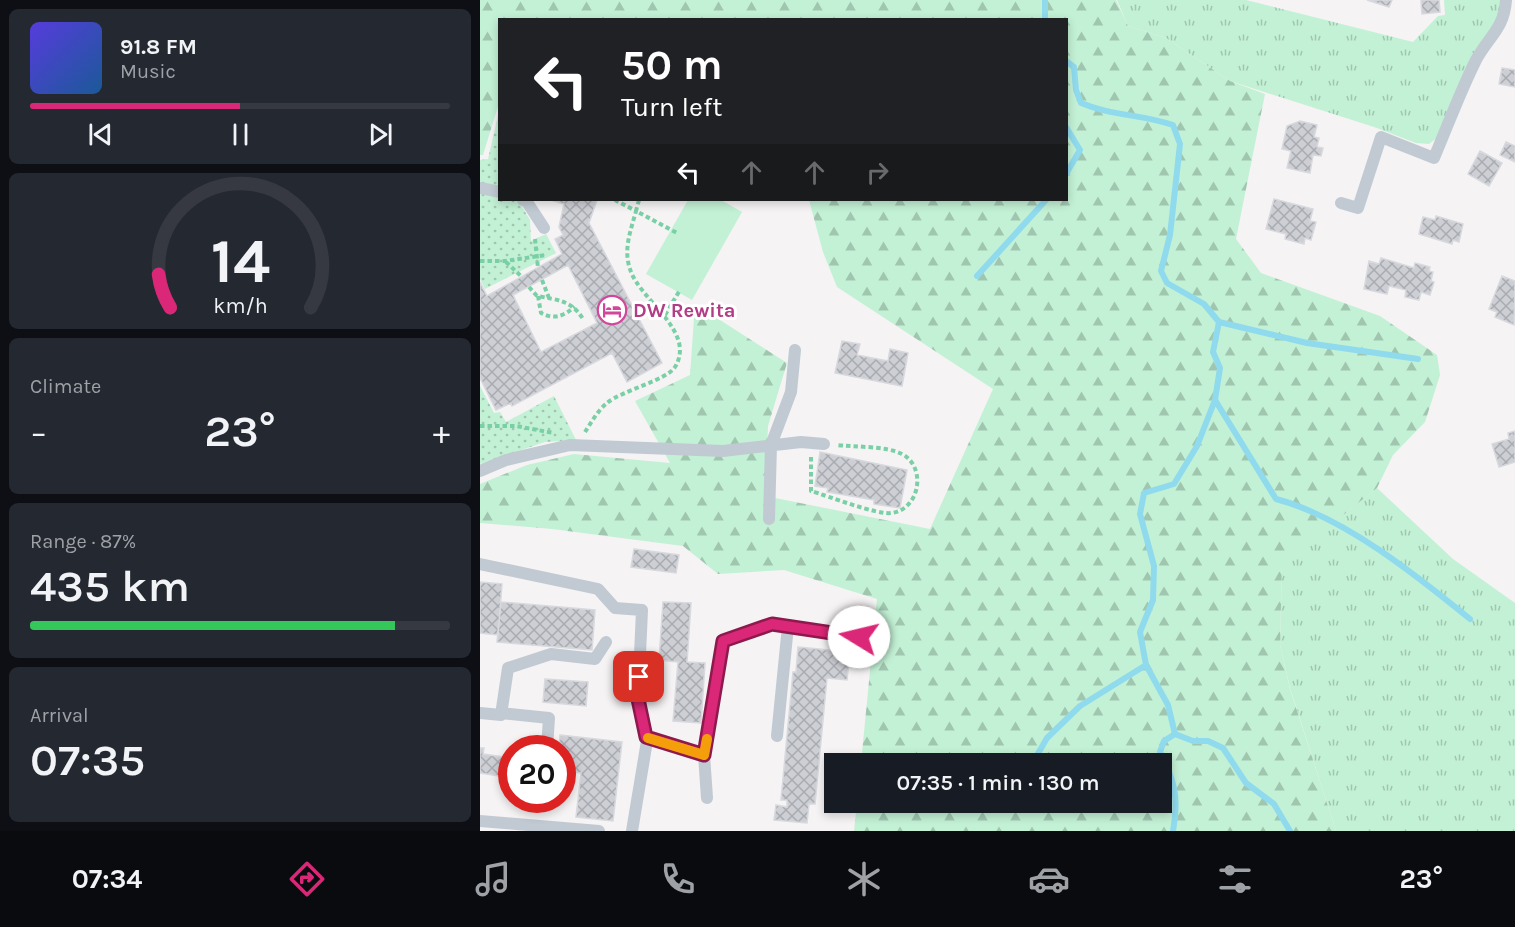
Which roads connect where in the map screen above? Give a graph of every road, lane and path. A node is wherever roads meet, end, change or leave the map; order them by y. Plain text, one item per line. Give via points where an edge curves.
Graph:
1 (1506, 0) edge
2 (480, 188) edge
3 (498, 192) edge
4 (525, 201) edge
5 (617, 201) edge
6 (639, 201) edge
7 (1341, 203) dead end
8 (636, 211) junction
9 (544, 228) dead end
10 (677, 233) dead end
11 (546, 255) dead end
12 (480, 261) edge
13 (505, 261) junction
14 (522, 277) dead end
15 (542, 280) dead end
16 (529, 287) dead end
17 (680, 290) dead end
18 (538, 296) junction
19 (549, 298) junction
20 (574, 307) junction
21 (665, 315) junction
22 (583, 319) dead end
23 (795, 350) dead end
24 (480, 426) edge
25 (559, 434) dead end
26 (580, 438) dead end
27 (811, 443) junction
28 (824, 444) joint
29 (771, 445) junction
30 (480, 471) edge
31 (769, 519) dead end
32 (480, 564) edge
33 (788, 626) junction
34 (859, 637) dead end
35 (606, 642) dead end
36 (480, 713) edge
37 (501, 713) junction
38 (548, 735) edge
39 (777, 736) dead end
40 (646, 737) junction
41 (704, 755) junction
42 (707, 798) dead end
43 (480, 822) edge
44 (500, 831) edge
45 (599, 831) edge
46 (632, 831) edge

1 - 7 lane via 1499,29 1476,61 1434,158 1381,137 1358,208
2 - 3 lane
4 - 9 lane
5 - 8 path
6 - 8 path
8 - 10 path
8 - 21 path via 626,252 630,270 641,290
11 - 13 path
12 - 13 path
13 - 14 path
15 - 19 path
16 - 18 path
17 - 21 path
18 - 19 path
18 - 20 path via 541,313 550,317 562,316
19 - 20 path via 564,300
20 - 22 path
21 - 26 path via 680,346 673,370 606,403
23 - 29 lane via 791,392
24 - 25 path via 516,426
27 - 28 lane
27 - 28 path via 811,491 889,514 903,511 912,501 918,484 914,466 903,454
27 - 29 lane
29 - 30 lane via 723,451 570,446 506,460
29 - 31 lane
32 - 40 lane via 598,589 615,608 642,610 638,699
33 - 34 lane
33 - 39 lane
33 - 41 lane via 772,624 723,641
35 - 37 lane via 595,659 551,654 508,668
36 - 37 lane
37 - 38 lane via 549,718
40 - 41 lane
40 - 46 lane
41 - 42 lane
43 - 44 lane
43 - 45 lane

